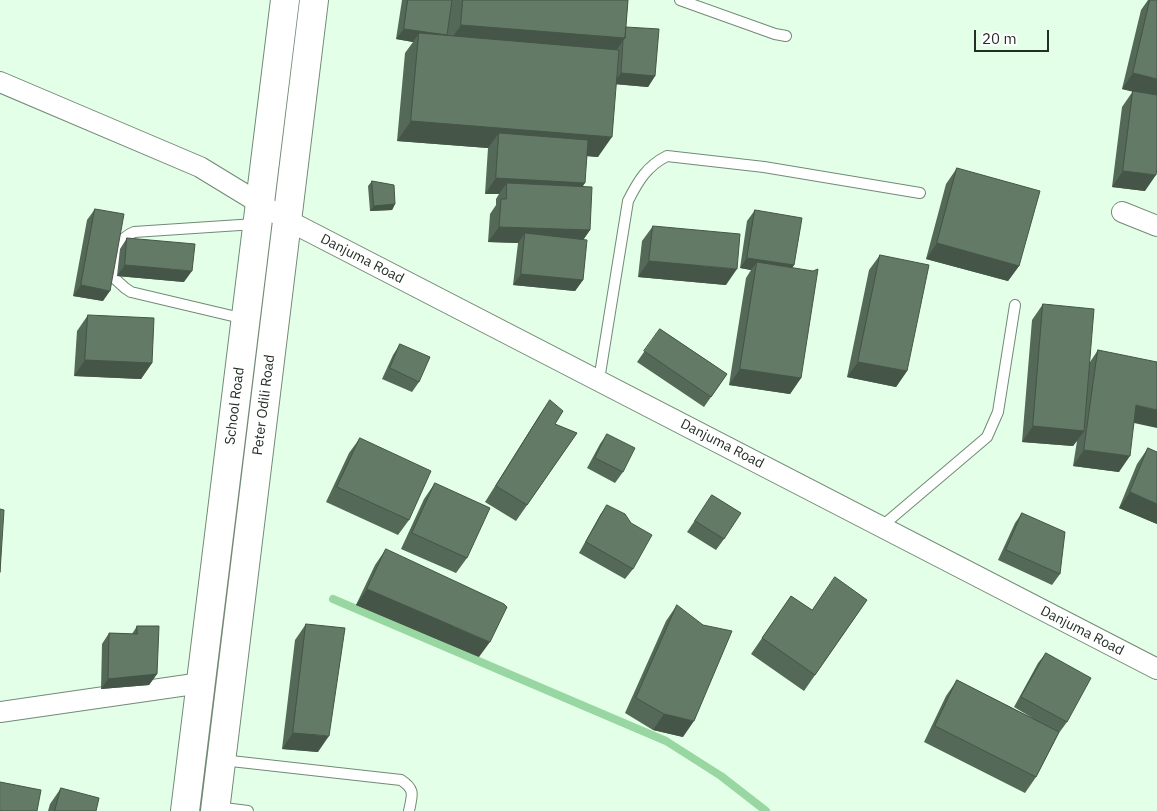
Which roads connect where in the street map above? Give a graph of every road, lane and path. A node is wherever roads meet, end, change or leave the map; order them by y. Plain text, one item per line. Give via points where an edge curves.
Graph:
1 (285, 0) edge
2 (314, 0) edge
3 (680, 0) edge
4 (786, 36) dead end
5 (0, 82) edge
6 (920, 193) dead end
7 (1122, 212) dead end
8 (259, 214) junction
9 (287, 220) junction
10 (1157, 226) edge
11 (1015, 305) dead end
12 (246, 319) junction
13 (600, 380) junction
14 (881, 527) junction
15 (1157, 669) edge
16 (201, 683) junction
17 (0, 712) edge
18 (221, 760) junction
19 (215, 809) edge
20 (185, 811) edge
21 (248, 811) edge
22 (409, 811) edge

1 - 8 main road, School Road
2 - 9 main road, Peter Odili Road
3 - 4 lane
5 - 8 street, Danjuma Road via 200,167
6 - 13 lane via 764,167 667,156 656,162 646,170 628,201
7 - 10 street
8 - 9 street, Danjuma Road
8 - 12 main road, School Road
8 - 12 lane via 124,236 119,242 113,277 131,292
9 - 13 street, Danjuma Road
9 - 18 main road, Peter Odili Road
11 - 14 lane via 998,412 987,437
12 - 16 main road, School Road
13 - 14 street, Danjuma Road
14 - 15 street, Danjuma Road
16 - 17 street
16 - 20 main road, School Road
18 - 19 main road, Peter Odili Road
18 - 22 lane via 401,780 410,785
19 - 21 lane

